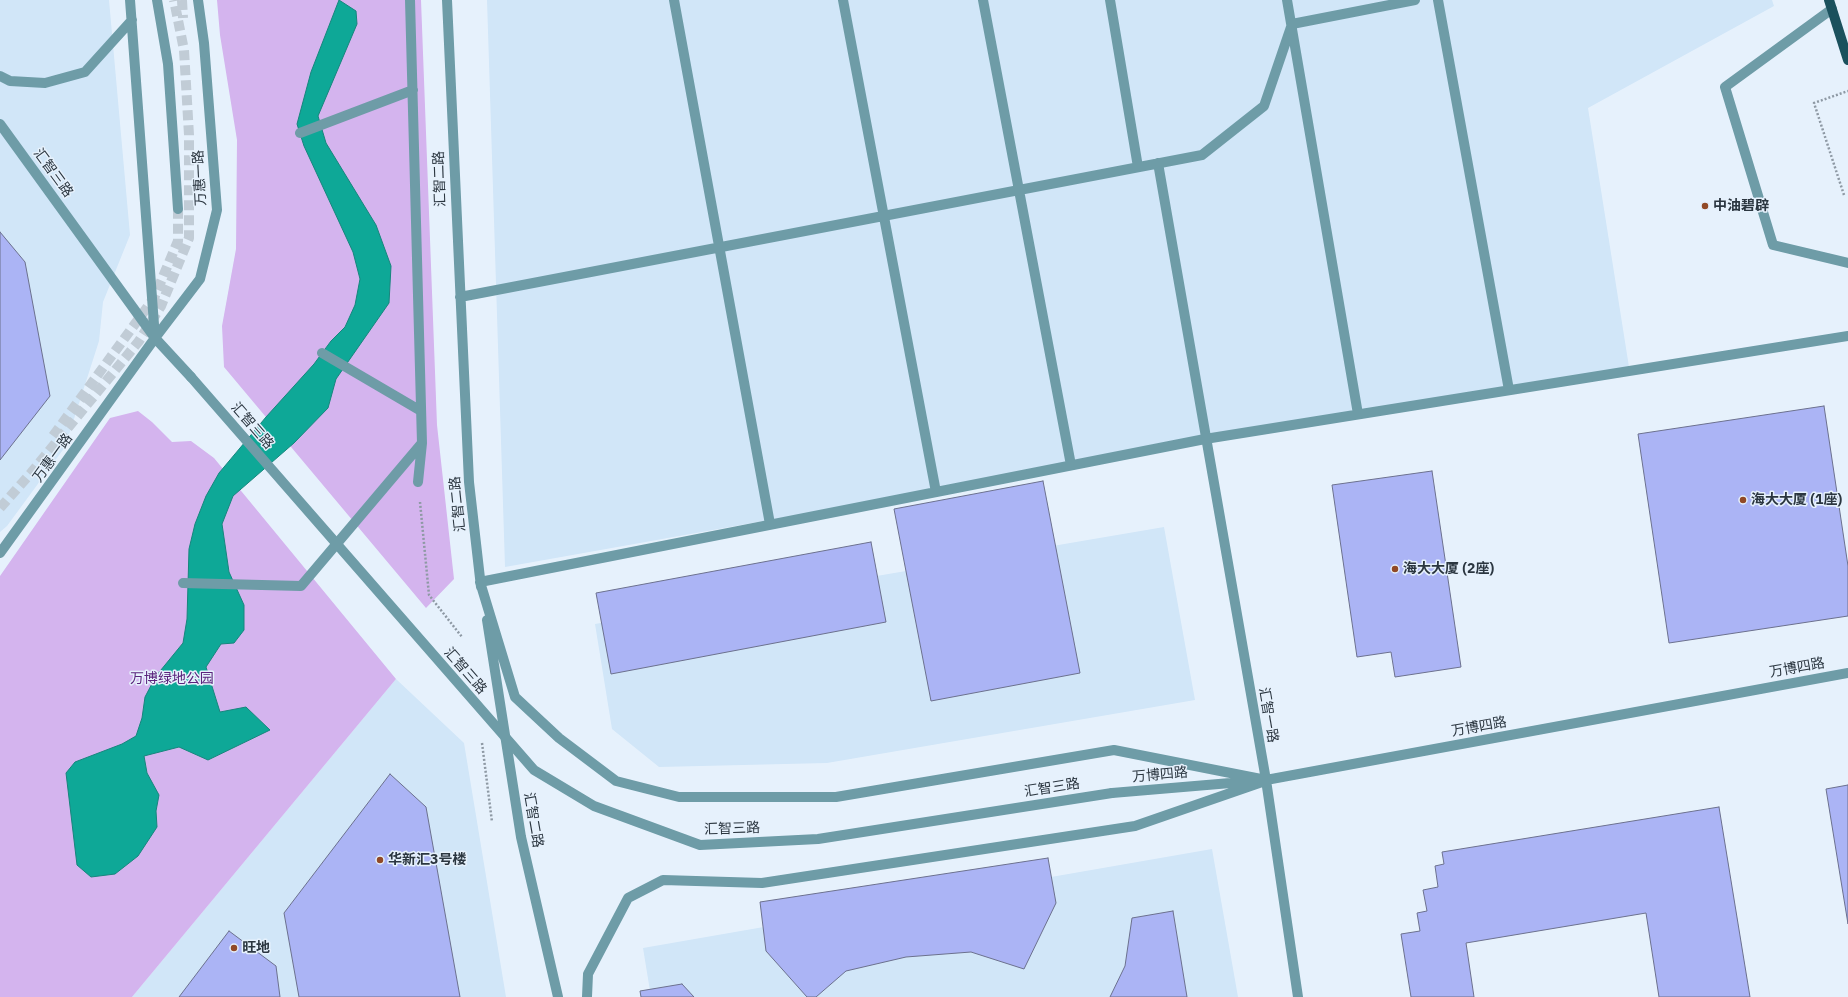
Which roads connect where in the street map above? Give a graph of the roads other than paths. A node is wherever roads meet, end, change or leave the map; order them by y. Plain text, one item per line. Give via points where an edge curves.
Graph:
1 (130, 0) edge
2 (157, 0) edge
3 (198, 0) edge
4 (410, 0) edge
5 (447, 0) edge
6 (674, 0) edge
7 (843, 0) edge
8 (983, 0) edge
9 (1110, 0) edge
10 (1287, 0) edge
11 (1415, 0) edge
12 (1438, 0) edge
13 (1830, 4) edge
14 (132, 20) junction
15 (1292, 24) junction
16 (1848, 60) edge
17 (0, 76) edge
18 (413, 90) junction
19 (0, 124) edge
20 (300, 133) dead end
21 (1158, 163) junction
22 (1138, 167) junction
23 (1019, 190) junction
24 (178, 209) tunnel mouth
25 (885, 216) junction
26 (720, 247) junction
27 (1848, 263) edge
28 (460, 298) junction
29 (1848, 336) edge
30 (155, 338) junction
31 (322, 353) dead end
32 (1509, 390) junction
33 (421, 411) junction
34 (1358, 414) junction
35 (1206, 439) junction
36 (422, 443) junction
37 (1071, 466) junction
38 (418, 482) road end
39 (936, 492) junction
40 (770, 524) junction
41 (0, 553) edge
42 (480, 582) junction
43 (183, 583) dead end
44 (1848, 673) edge
45 (1266, 780) junction
46 (1112, 793) joint
47 (558, 997) edge
48 (587, 997) edge
49 (1298, 997) edge

1 - 14 street
2 - 24 street via 168,64
3 - 30 street, 万惠一路 via 204,44 217,210 200,279
4 - 18 street
5 - 28 street, 汇智二路
6 - 26 street
7 - 25 street
8 - 23 street
9 - 22 street
10 - 15 street
11 - 15 street
12 - 32 street
13 - 16 main road
13 - 27 street via 1725,87 1773,245
14 - 17 street via 85,72 45,83 10,81
14 - 30 street
15 - 21 street via 1264,106 1202,155
15 - 34 street
18 - 20 street
18 - 33 street
19 - 30 street, 汇智三路
21 - 22 street
21 - 35 street, 汇智一路
22 - 23 street
23 - 25 street
23 - 37 street
25 - 26 street
25 - 39 street
26 - 28 street
26 - 40 street
28 - 42 street, 汇智二路 via 469,482
29 - 32 street
30 - 41 street, 万惠一路
30 - 46 street, 汇智三路, bridge via 534,770 594,806 700,845 818,840
31 - 33 street
32 - 34 street
33 - 36 street
34 - 35 street
35 - 37 street
35 - 45 street, 汇智一路
36 - 38 street
36 - 43 street via 302,586
37 - 39 street
39 - 40 street
40 - 42 street
42 - 45 street via 515,697 559,738 616,781 623,783 679,797 836,797 1114,750
42 - 47 street, 汇智二路 via 521,837
44 - 45 street, 万博四路
45 - 46 street, 万博四路
45 - 48 street via 1127,827 762,883 663,880 628,898 588,974
45 - 49 street, 汇智一路

